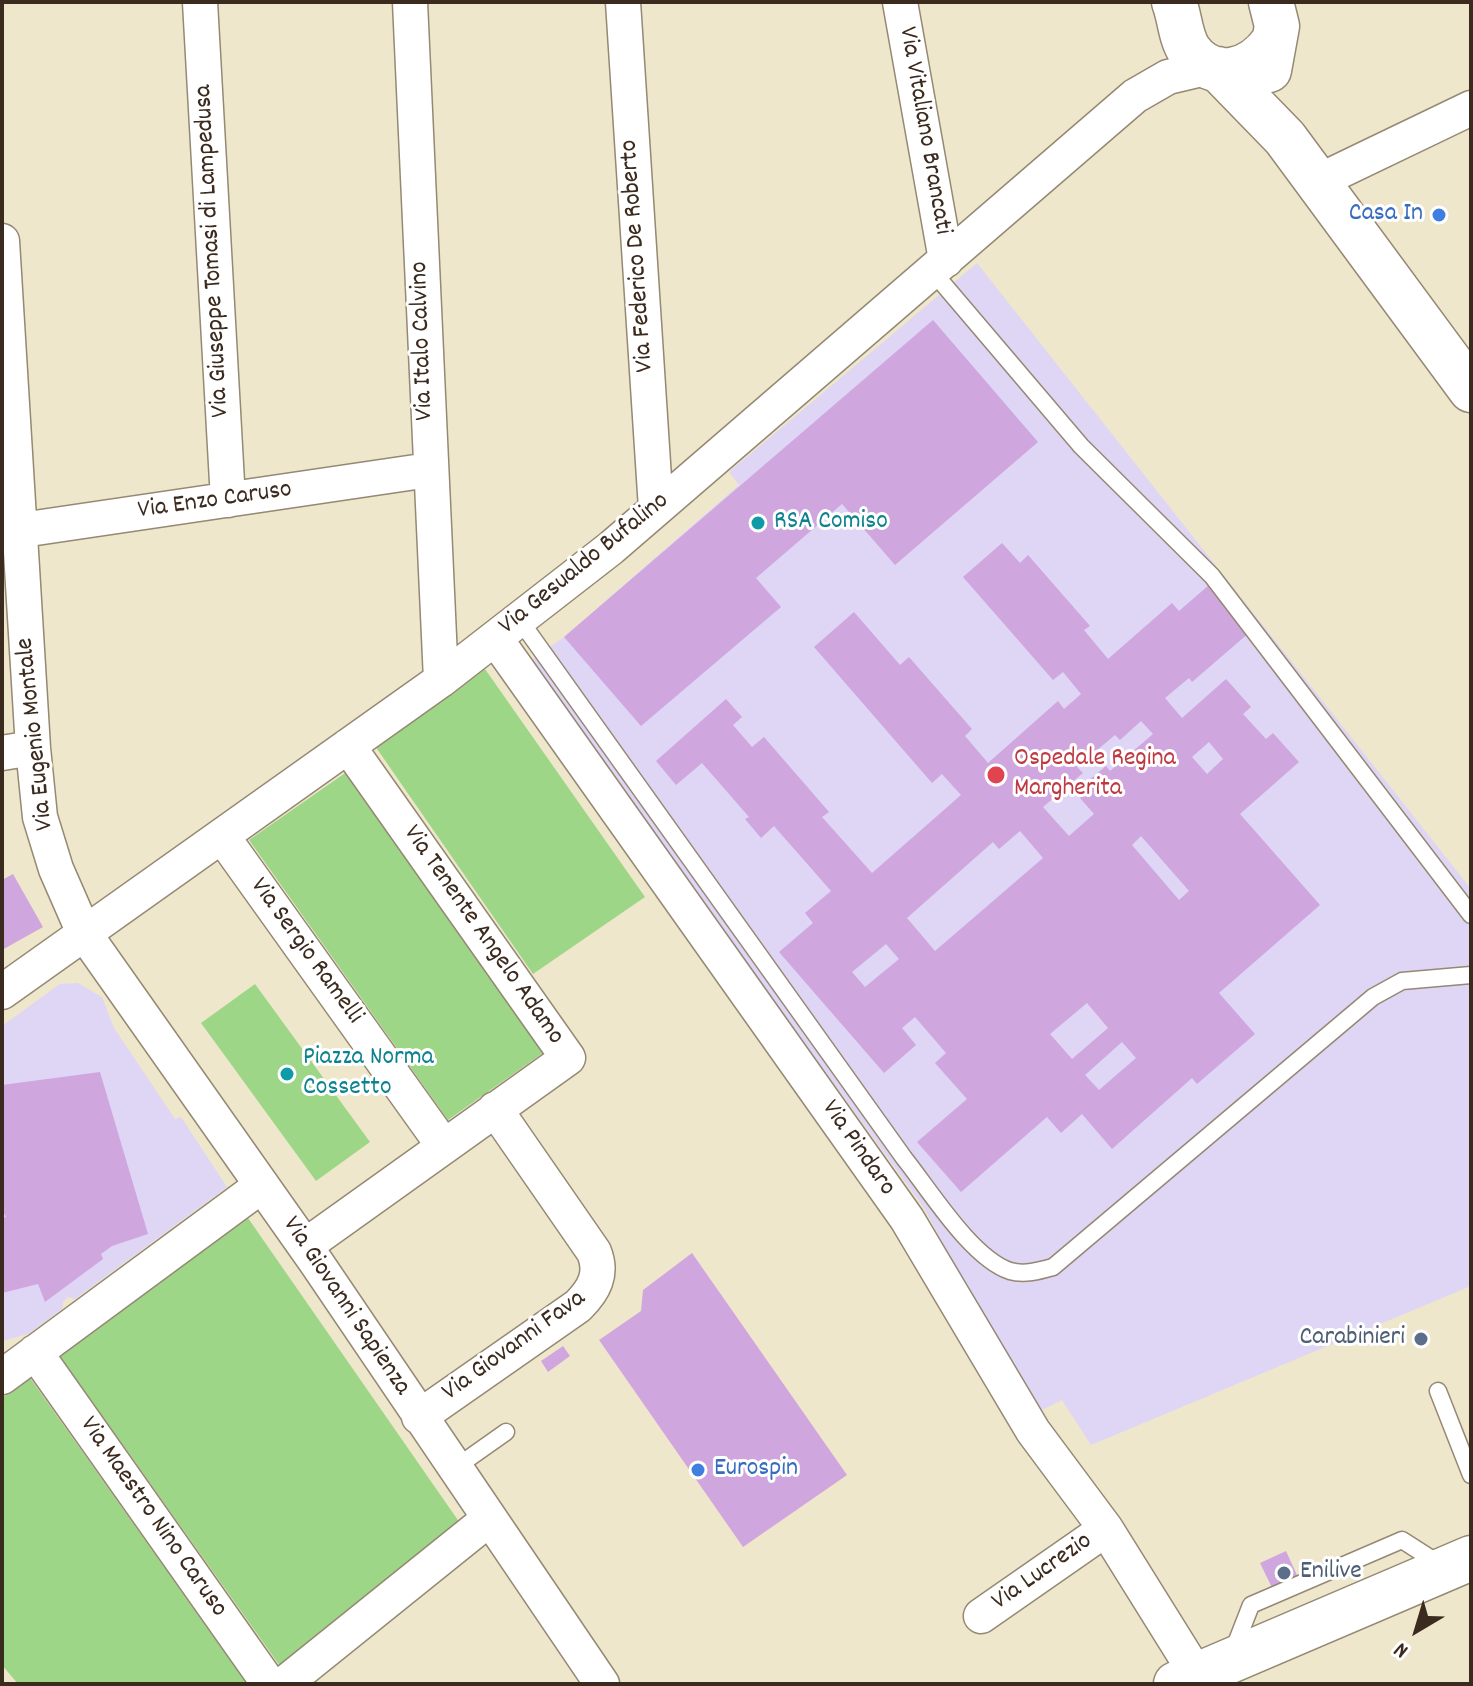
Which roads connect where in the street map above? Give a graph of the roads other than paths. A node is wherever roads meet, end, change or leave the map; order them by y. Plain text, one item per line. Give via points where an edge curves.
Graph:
1 (200, 2) edge
2 (410, 2) edge
3 (623, 2) edge
4 (900, 2) edge
5 (1181, 13) edge
6 (1279, 18) edge
7 (1214, 68) junction
8 (1135, 96) junction
9 (1471, 108) edge
10 (1285, 138) junction
11 (1315, 183) junction
12 (2, 241) edge
13 (939, 266) junction
14 (1471, 390) edge
15 (429, 470) junction
16 (228, 500) junction
17 (656, 509) junction
18 (11, 532) edge
19 (507, 629) junction
20 (441, 680) junction
21 (348, 746) junction
22 (18, 750) edge
23 (222, 836) junction
24 (1471, 915) edge
25 (84, 933) junction
26 (1471, 975) edge
27 (2, 992) edge
28 (495, 1109) junction
29 (443, 1145) junction
30 (261, 1186) junction
31 (305, 1246) junction
32 (35, 1352) junction
33 (2, 1377) edge
34 (1438, 1391) dead end
35 (419, 1417) junction
36 (506, 1432) dead end
37 (455, 1468) junction
38 (1471, 1475) edge
39 (489, 1519) junction
40 (1106, 1529) junction
41 (1458, 1563) edge
42 (981, 1616) dead end
43 (1201, 1673) edge
44 (269, 1684) edge
45 (284, 1684) edge
46 (602, 1684) edge

1 - 16 street, Via Giuseppe Tomasi di Lampedusa
2 - 15 street, Via Italo Calvino
3 - 17 street, Via Federico De Roberto
4 - 13 street, Via Vitaliano Brancati
5 - 7 main road via 1190,51
5 - 8 street
6 - 7 main road via 1250,66 1234,71
6 - 10 main road via 1269,85
7 - 8 street via 1168,77
7 - 10 main road
8 - 13 street, Via Gesualdo Bufalino
9 - 11 street
10 - 11 main road
11 - 14 main road
12 - 18 street, Via Eugenio Montale
13 - 17 street, Via Gesualdo Bufalino
13 - 24 lane via 1081,446 1212,576
15 - 16 street, Via Enzo Caruso
15 - 20 street, Via Italo Calvino
16 - 18 street, Via Enzo Caruso
17 - 19 street, Via Gesualdo Bufalino
18 - 22 street, Via Eugenio Montale
19 - 20 street, Via Gesualdo Bufalino
19 - 26 lane via 904,1158 972,1243 1011,1271 1035,1273 1053,1267 1373,997 1402,981
19 - 40 street, Via Pindaro via 907,1219 1033,1431
20 - 21 street, Via Gesualdo Bufalino
21 - 23 street, Via Gesualdo Bufalino
21 - 28 street, Via Tenente Angelo Adamo via 568,1058
22 - 25 street, Via Eugenio Montale via 56,869
23 - 25 street, Via Gesualdo Bufalino
23 - 29 street, Via Sergio Ramelli
25 - 27 street, Via Gesualdo Bufalino
25 - 30 street, Via Giovanni Sapienza
28 - 29 street, Via Tenente Angelo Adamo
28 - 35 street, Via Giovanni Fava via 594,1252 599,1265 596,1280 578,1306
29 - 31 street, Via Tenente Angelo Adamo
30 - 31 street, Via Giovanni Sapienza
30 - 32 street
31 - 35 street, Via Giovanni Sapienza
32 - 33 street
32 - 44 street, Via Maestro Nino Caruso
34 - 38 lane
35 - 37 street, Via Giovanni Sapienza
36 - 37 lane
37 - 39 street, Via Giovanni Sapienza
39 - 45 street
39 - 46 street, Via Giovanni Sapienza
40 - 42 street, Via Lucrezio
40 - 43 street, Via Pindaro
41 - 43 main road

